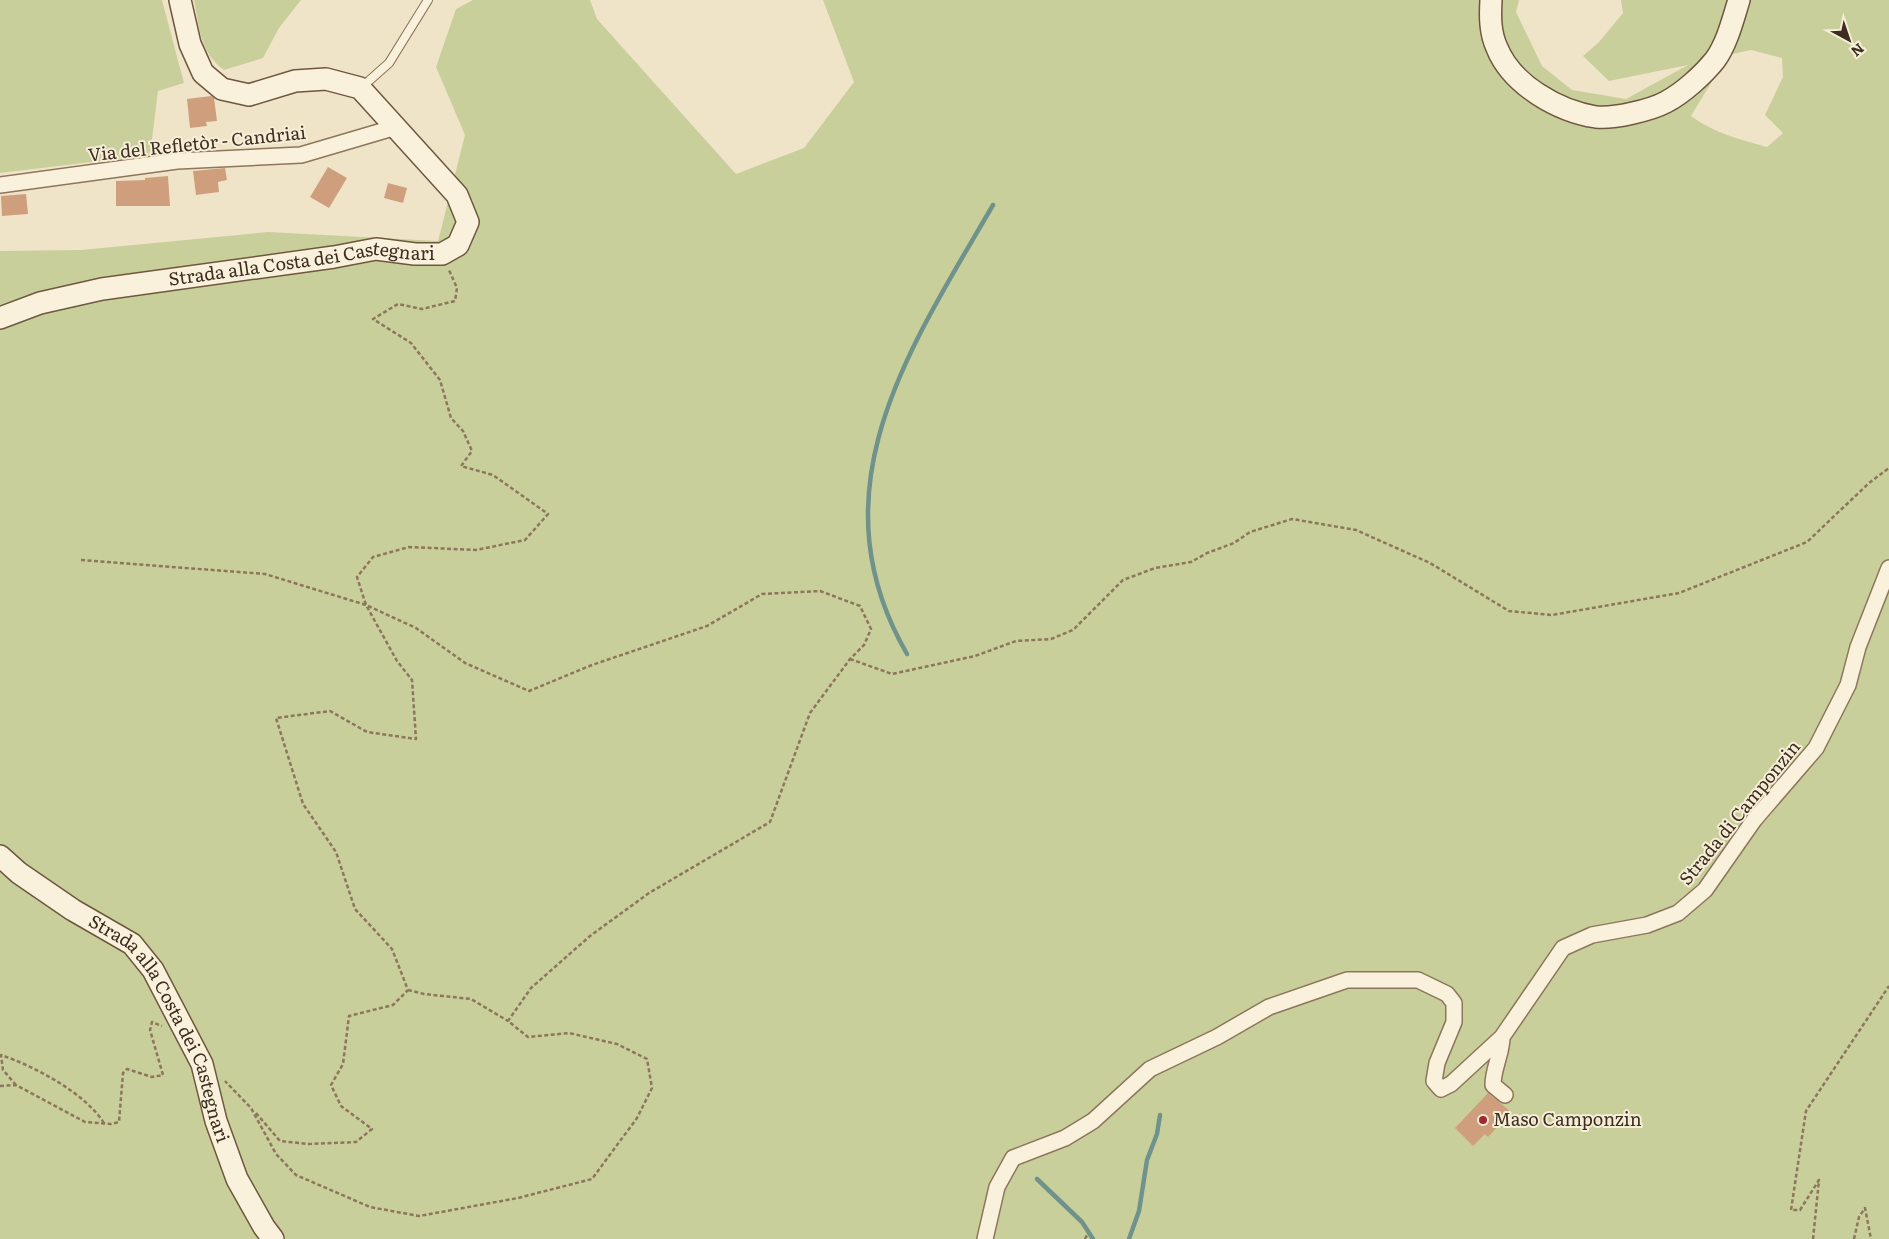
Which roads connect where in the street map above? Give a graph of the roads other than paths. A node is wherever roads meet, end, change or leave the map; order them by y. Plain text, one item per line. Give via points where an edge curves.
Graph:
1 (180, 0) edge
2 (428, 0) edge
3 (1491, 0) edge
4 (1739, 0) edge
5 (360, 88) junction
6 (396, 127) junction
7 (0, 185) edge
8 (0, 318) edge
9 (1889, 568) edge
10 (0, 856) edge
11 (1502, 1036) junction
12 (1505, 1095) dead end
13 (273, 1239) edge
14 (985, 1239) edge

1 - 5 street via 190,44 203,74 222,89 249,95 295,81 326,79
2 - 5 lane via 389,63
3 - 4 street via 1490,25 1497,49 1511,71 1554,104 1597,117 1644,110 1666,102 1685,89 1715,59
5 - 6 street, Strada alla Costa dei Castegnari
6 - 7 street, Via del Refletòr - Candriai via 301,155 177,161
6 - 8 street, Strada alla Costa dei Castegnari via 457,195 468,222 458,245 442,254 376,249 334,258 102,290 40,303
9 - 11 street, Strada di Camponzin via 1858,647 1848,685 1816,748 1754,820 1705,890 1678,913 1647,925 1592,935 1563,948
10 - 13 street, Strada alla Costa dei Castegnari via 73,910 132,944 153,970 202,1064 216,1122 237,1179
11 - 12 street via 1502,1050 1493,1085
11 - 14 street, Strada di Camponzin via 1451,1084 1441,1089 1434,1081 1437,1062 1454,1022 1454,1003 1447,994 1418,980 1347,980 1269,1007 1217,1037 1150,1069 1093,1121 1065,1138 1013,1158 997,1187

